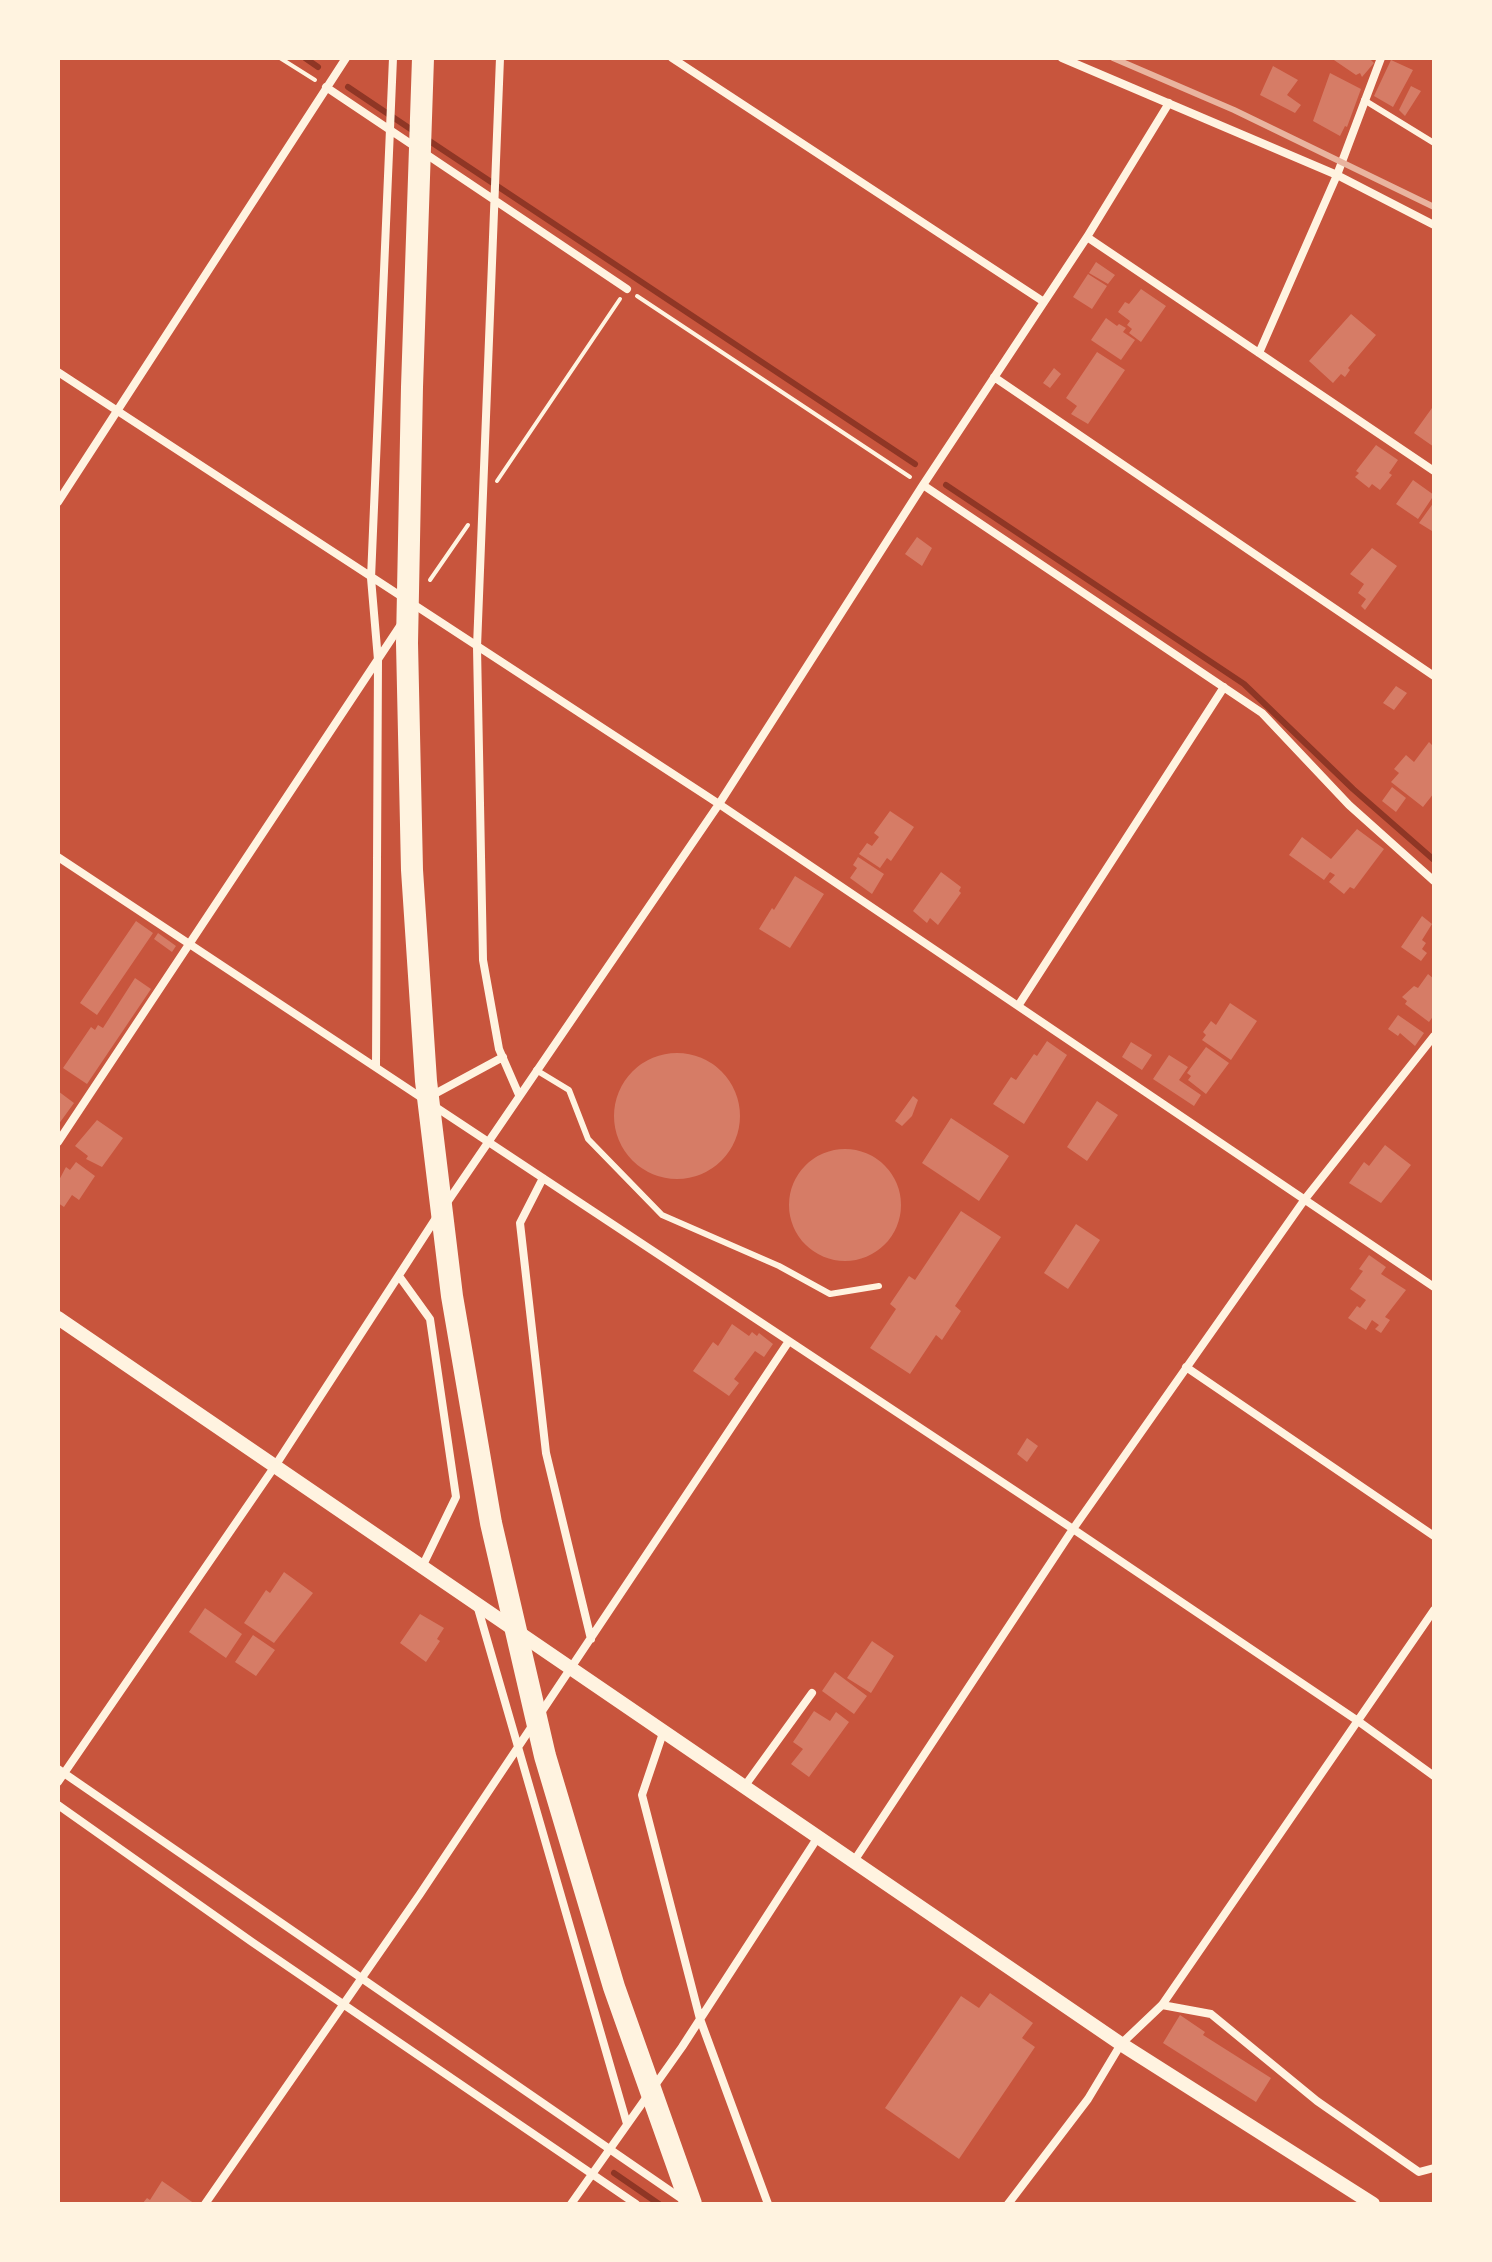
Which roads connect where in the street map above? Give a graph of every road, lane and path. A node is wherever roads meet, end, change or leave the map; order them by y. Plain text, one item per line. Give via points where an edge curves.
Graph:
1 (280, 58) edge
2 (346, 58) edge
3 (393, 58) edge
4 (423, 58) edge
5 (500, 58) edge
6 (672, 58) edge
7 (1062, 58) edge
8 (1381, 58) edge
9 (326, 87) junction
10 (1364, 100) junction
11 (1169, 103) junction
12 (391, 131) junction
13 (1434, 143) edge
14 (1337, 175) junction
15 (493, 199) junction
16 (1434, 225) edge
17 (1087, 237) junction
18 (627, 289) junction
19 (1044, 302) junction
20 (1259, 353) junction
21 (58, 372) edge
22 (994, 377) junction
23 (118, 412) junction
24 (1434, 471) edge
25 (923, 485) junction
26 (58, 502) edge
27 (482, 504) junction
28 (371, 578) junction
29 (413, 606) junction
30 (477, 647) junction
31 (378, 660) junction
32 (1434, 676) edge
33 (1224, 687) junction
34 (719, 804) junction
35 (58, 857) edge
36 (1434, 881) edge
37 (191, 945) junction
38 (1018, 1006) junction
39 (1434, 1036) edge
40 (503, 1057) junction
41 (376, 1067) junction
42 (536, 1070) junction
43 (519, 1095) junction
44 (424, 1099) junction
45 (487, 1141) junction
46 (58, 1142) edge
47 (543, 1178) junction
48 (1305, 1199) junction
49 (399, 1276) junction
50 (879, 1286) dead end
51 (1434, 1287) edge
52 (58, 1318) edge
53 (789, 1341) junction
54 (1186, 1367) junction
55 (275, 1466) junction
56 (1073, 1529) junction
57 (1434, 1536) edge
58 (422, 1567) junction
59 (477, 1605) junction
60 (1434, 1610) edge
61 (591, 1639) junction
62 (571, 1670) junction
63 (812, 1693) dead end
64 (1358, 1721) junction
65 (663, 1733) junction
66 (518, 1746) junction
67 (60, 1776) edge
68 (1434, 1776) edge
69 (744, 1787) junction
70 (58, 1805) edge
71 (818, 1837) junction
72 (854, 1861) junction
73 (359, 1982) junction
74 (345, 2003) junction
75 (1162, 2005) junction
76 (700, 2019) junction
77 (1121, 2044) junction
78 (627, 2124) junction
79 (609, 2150) junction
80 (1434, 2168) edge
81 (593, 2173) junction
82 (205, 2204) edge
83 (571, 2204) edge
84 (636, 2204) edge
85 (690, 2204) edge
86 (768, 2204) edge
87 (1008, 2204) edge
88 (1373, 2204) edge

1 - 9 path
2 - 9 street
3 - 12 street
4 - 85 highway via 407,643 411,855 426,1081 450,1281 491,1523 545,1756 614,1987
5 - 15 street
6 - 19 street
7 - 11 street
8 - 10 street
9 - 12 street
9 - 23 street
10 - 13 lane
10 - 14 street
11 - 14 street
11 - 17 street
12 - 15 street
12 - 28 street
14 - 16 street
14 - 20 street
15 - 18 street
15 - 27 street
17 - 19 street
17 - 20 street
18 - 25 path
18 - 27 path
19 - 22 street
20 - 24 street
21 - 23 street
22 - 25 street
22 - 32 street
23 - 26 street
23 - 28 street
25 - 33 street
25 - 34 street
27 - 29 path
27 - 30 street
28 - 29 street
28 - 31 street
29 - 30 street
29 - 31 street
30 - 34 street
30 - 40 street via 483,960
31 - 37 street
31 - 41 street
33 - 36 street via 1262,713 1349,805
33 - 38 street
34 - 38 street
34 - 42 street
35 - 37 street
37 - 41 street
37 - 46 street
38 - 48 street
39 - 48 street
40 - 43 street
40 - 44 street
41 - 44 street
42 - 43 street
42 - 50 lane via 569,1090 588,1139 662,1215 830,1294
43 - 45 street
44 - 45 street
45 - 47 street
45 - 49 street
47 - 53 street
47 - 61 street via 520,1223 546,1453
48 - 51 street
48 - 54 street
49 - 55 street
49 - 58 street via 430,1319 456,1497
52 - 55 street
53 - 56 street
53 - 61 street
54 - 56 street
54 - 57 street
55 - 58 street
55 - 67 street
56 - 64 street
56 - 72 street
58 - 59 street
59 - 62 street
59 - 66 street
60 - 64 street
61 - 62 street
62 - 65 street
62 - 66 street
63 - 69 street
64 - 68 street
64 - 75 street
65 - 69 street
65 - 76 street via 642,1795
66 - 73 street
66 - 78 street
67 - 73 street
69 - 71 street
70 - 74 street
71 - 72 street
71 - 76 street
72 - 77 street
73 - 74 street
73 - 79 street
74 - 81 street
74 - 82 street
75 - 77 street
75 - 80 street via 1211,2014 1317,2101 1419,2172
76 - 78 street
76 - 86 street
77 - 87 street via 1088,2099
77 - 88 street
78 - 79 street
79 - 81 street
79 - 85 street
81 - 83 street
81 - 84 street

